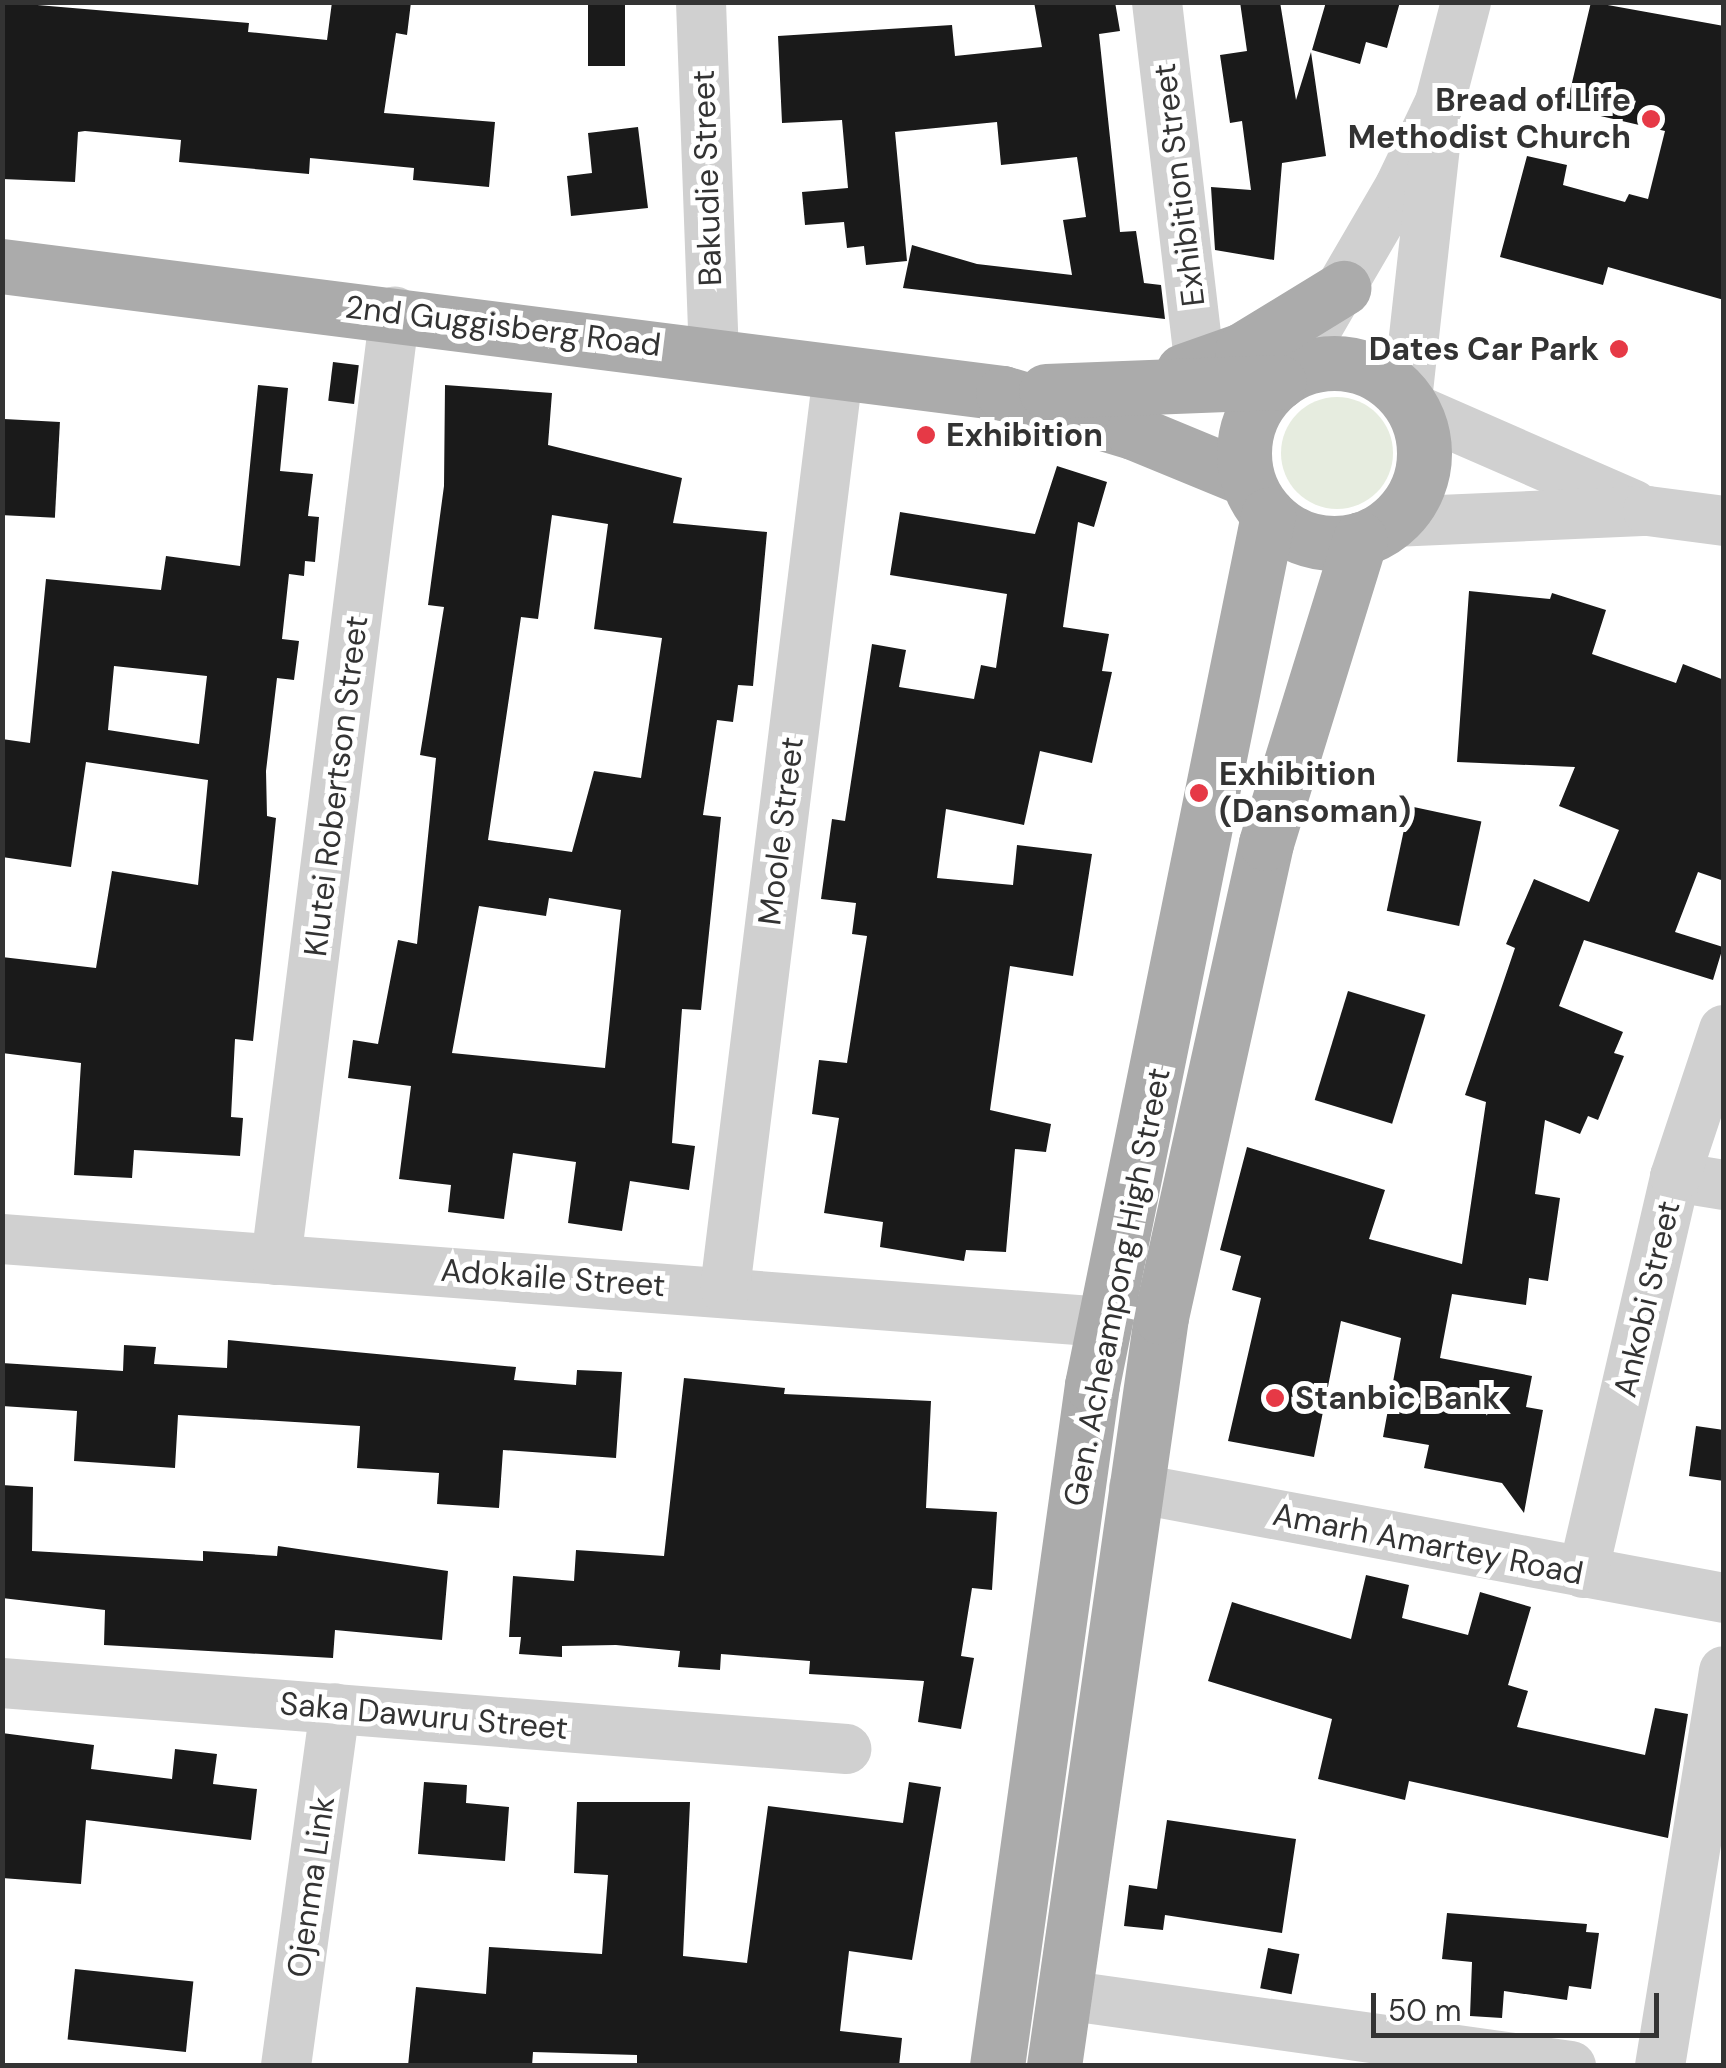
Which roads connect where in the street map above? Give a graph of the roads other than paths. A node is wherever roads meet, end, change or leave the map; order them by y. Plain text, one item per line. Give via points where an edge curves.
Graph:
1 (701, 2) edge
2 (1158, 2) edge
3 (1466, 2) edge
4 (1440, 102) junction
5 (2, 266) edge
6 (1343, 288) junction
7 (396, 311) junction
8 (714, 353) junction
9 (1200, 367) junction
10 (838, 374) junction
11 (1284, 378) junction
12 (1119, 386) junction
13 (1003, 393) junction
14 (1410, 404) junction
15 (1172, 445) junction
16 (1258, 497) junction
17 (1648, 511) junction
18 (1724, 521) edge
19 (1377, 530) junction
20 (1252, 604) junction
21 (1724, 1030) edge
22 (1675, 1176) junction
23 (1724, 1186) edge
24 (2, 1239) edge
25 (276, 1260) junction
26 (725, 1289) junction
27 (1104, 1322) junction
28 (1134, 1488) junction
29 (1583, 1573) junction
30 (1724, 1598) edge
31 (1724, 1671) edge
32 (2, 1683) edge
33 (335, 1708) junction
34 (846, 1750) dead end
35 (1064, 1996) junction
36 (286, 2066) edge
37 (997, 2066) edge
38 (1054, 2066) edge
39 (1571, 2066) edge
40 (1660, 2066) edge

1 - 8 street, Bakudie Street
2 - 9 street, Exhibition Street
3 - 4 street
4 - 6 street
4 - 14 street
5 - 7 main road, 2nd Guggisberg Road
6 - 9 main road
6 - 11 street
7 - 8 main road, 2nd Guggisberg Road
7 - 25 street, Klutei Robertson Street
8 - 10 main road, 2nd Guggisberg Road
9 - 12 main road
10 - 13 main road, 2nd Guggisberg Road
10 - 26 street, Moole Street
11 - 12 main road, 2nd Guggisberg Road
11 - 14 main road via 1314,366 1366,369
11 - 16 main road via 1248,426
12 - 13 main road, 2nd Guggisberg Road
13 - 15 main road, 2nd Guggisberg Road
14 - 17 street
14 - 19 main road via 1425,458 1410,502
15 - 16 main road, 2nd Guggisberg Road
15 - 20 main road via 1236,533
16 - 19 main road via 1311,540
16 - 20 main road, Gen. Acheampong High Street
17 - 18 street
17 - 19 street
19 - 28 main road, Gen. Acheampong High Street via 1266,843 1161,1317
20 - 27 main road, Gen. Acheampong High Street
21 - 22 street, Ankobi Street
22 - 23 street
22 - 29 street, Ankobi Street
24 - 25 street, Adokaile Street
25 - 26 street, Adokaile Street
26 - 27 street, Adokaile Street
27 - 37 main road, Gen. Acheampong High Street
28 - 29 street, Amarh Amartey Road
28 - 35 main road, Gen. Acheampong High Street
29 - 30 street, Amarh Amartey Road
31 - 40 street
32 - 33 street, Saka Dawuru Street
33 - 34 street, Saka Dawuru Street
33 - 36 street, Ojenma Link
35 - 38 main road, Gen. Acheampong High Street
35 - 39 street

